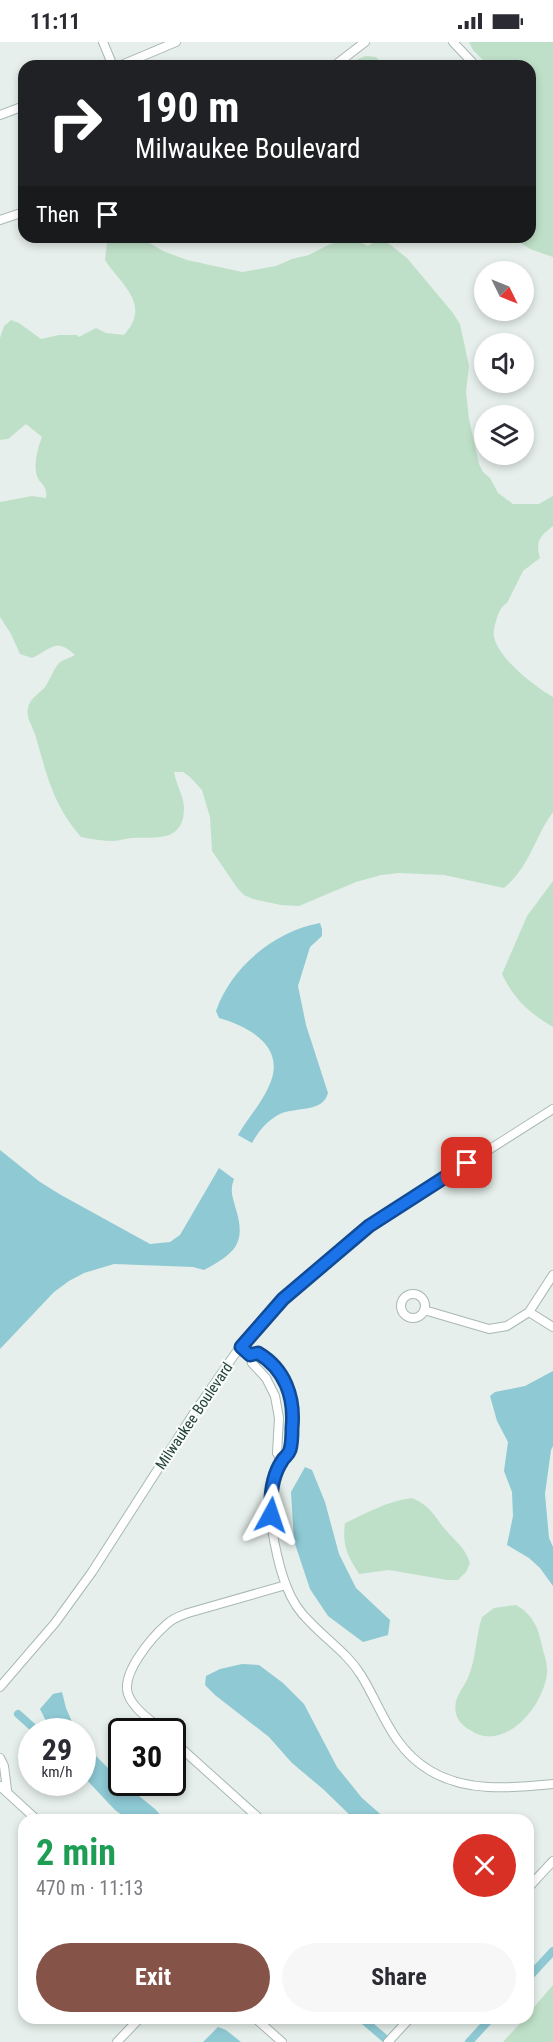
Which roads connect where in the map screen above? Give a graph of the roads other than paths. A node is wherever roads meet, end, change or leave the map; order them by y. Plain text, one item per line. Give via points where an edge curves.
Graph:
1 (103, 42) edge
2 (176, 42) edge
3 (365, 42) edge
4 (453, 42) edge
5 (110, 60) edge
6 (133, 60) edge
7 (342, 60) edge
8 (470, 60) edge
9 (18, 108) edge
10 (0, 115) edge
11 (18, 214) edge
12 (0, 220) edge
13 (553, 1109) edge
14 (553, 1275) edge
15 (424, 1310) dead end
16 (529, 1312) junction
17 (553, 1327) edge
18 (241, 1347) junction
19 (250, 1355) junction
20 (279, 1418) junction
21 (293, 1418) junction
22 (282, 1461) junction
23 (286, 1585) junction
24 (0, 1687) edge
25 (149, 1718) edge
26 (186, 1753) edge
27 (0, 1758) edge
28 (553, 1784) edge
29 (3, 1788) edge
30 (31, 1814) edge
31 (254, 1814) edge
32 (553, 1861) edge
33 (534, 1882) edge
34 (134, 2024) edge
35 (262, 2024) edge
36 (404, 2024) edge
37 (117, 2042) edge
38 (282, 2042) edge
39 (388, 2042) edge

1 - 5 street
2 - 6 street
3 - 7 street
4 - 8 street
9 - 10 street
11 - 12 street
13 - 18 street, Milwaukee Boulevard via 369,1226 283,1299
14 - 16 street
15 - 16 street via 489,1329 507,1326
16 - 17 street
18 - 19 street
18 - 24 street, Milwaukee Boulevard via 92,1572
19 - 20 street via 271,1386
19 - 21 street via 258,1353 279,1371 289,1392
20 - 21 street
20 - 22 street via 277,1453
21 - 22 street via 289,1454
22 - 23 street via 272,1489 271,1515
23 - 25 street via 188,1613 160,1631 131,1666 127,1686 132,1702
23 - 28 street via 310,1623 354,1664 386,1726 415,1761 441,1777 469,1786
26 - 31 street
27 - 29 street via 4,1766
29 - 30 street
32 - 33 street
34 - 37 street
35 - 38 street
36 - 39 street

